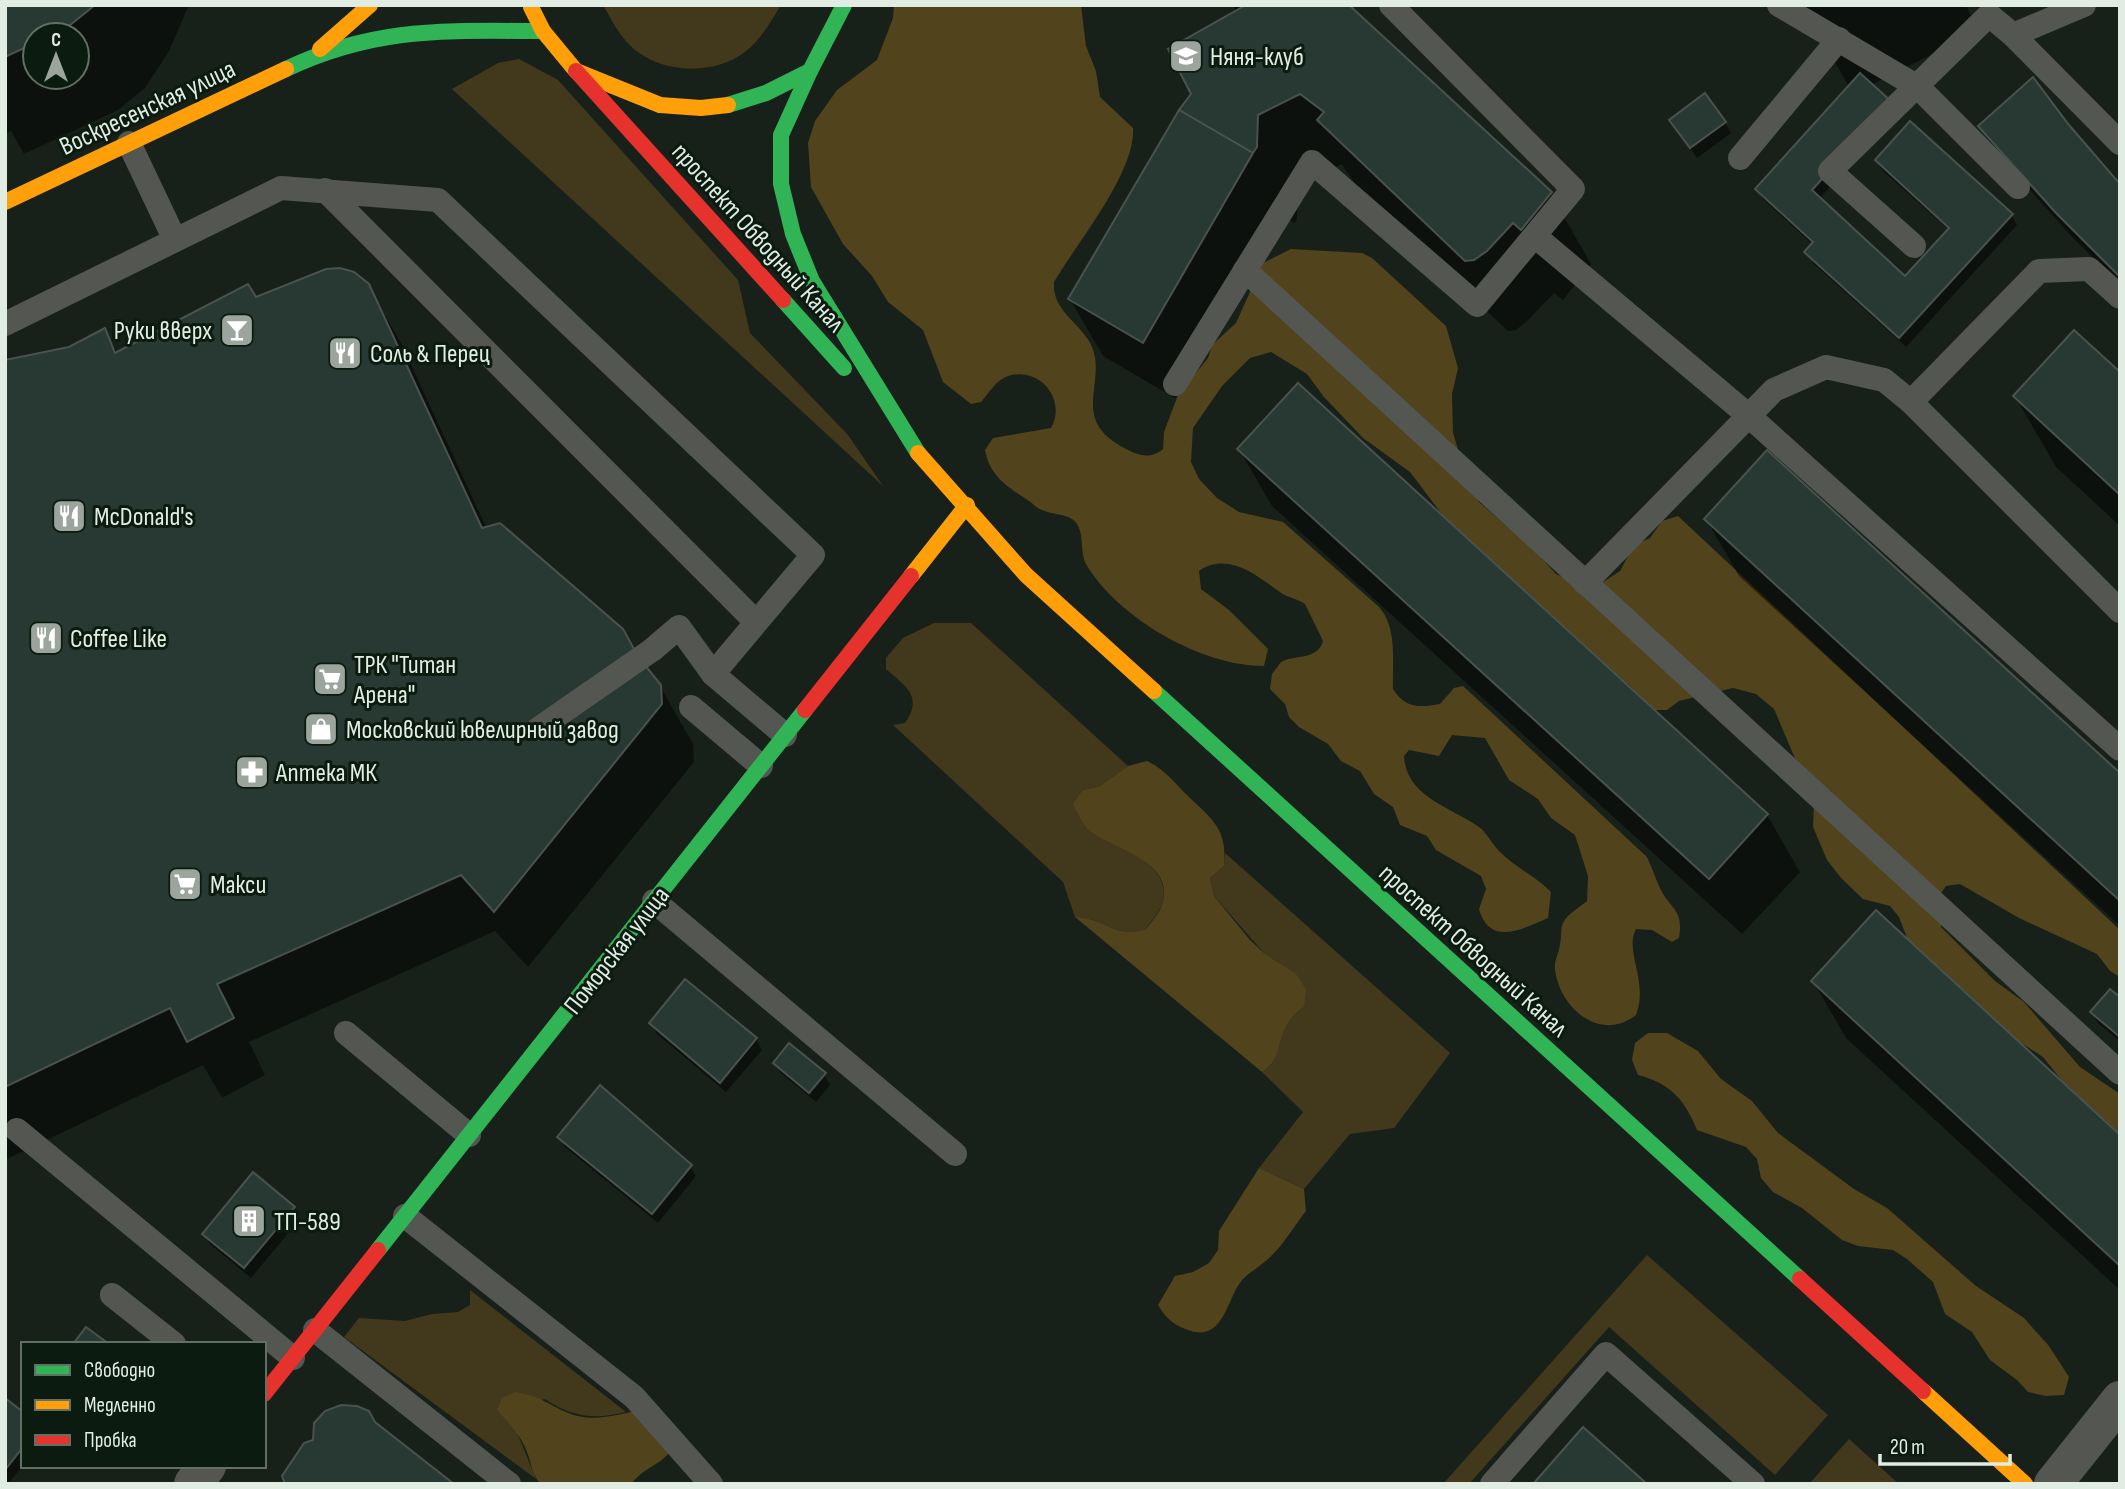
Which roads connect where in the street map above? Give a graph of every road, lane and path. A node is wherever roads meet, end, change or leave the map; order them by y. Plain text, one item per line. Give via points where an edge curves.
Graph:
1 (370, 5) edge
2 (530, 5) edge
3 (844, 5) edge
4 (1391, 5) edge
5 (1779, 5) edge
6 (2084, 5) edge
7 (543, 31) junction
8 (2014, 35) junction
9 (1839, 39) junction
10 (311, 57) junction
11 (576, 71) junction
12 (810, 71) junction
13 (1918, 86) junction
14 (2120, 142) edge
15 (129, 143) junction
16 (1740, 158) dead end
17 (2018, 187) dead end
18 (325, 190) junction
19 (6, 200) edge
20 (1536, 237) junction
21 (175, 240) junction
22 (1914, 246) dead end
23 (1245, 270) junction
24 (2120, 297) edge
25 (5, 324) edge
26 (1175, 384) dead end
27 (1911, 402) junction
28 (1749, 416) junction
29 (906, 436) junction
30 (967, 505) junction
31 (1585, 583) junction
32 (2120, 611) edge
33 (757, 622) junction
34 (713, 674) junction
35 (691, 707) dead end
36 (538, 729) dead end
37 (785, 735) junction
38 (2120, 749) edge
39 (761, 766) junction
40 (654, 901) junction
41 (346, 1033) dead end
42 (2120, 1073) edge
43 (16, 1130) dead end
44 (470, 1135) junction
45 (955, 1154) dead end
46 (405, 1216) junction
47 (112, 1295) dead end
48 (315, 1330) junction
49 (171, 1342) edge
50 (293, 1358) junction
51 (266, 1392) edge
52 (2120, 1400) edge
53 (205, 1468) edge
54 (193, 1484) edge
55 (509, 1484) edge
56 (711, 1484) edge
57 (1492, 1484) edge
58 (1754, 1484) edge
59 (2025, 1484) edge
60 (2053, 1484) edge

1 - 10 main road, Воскресенская улица
2 - 7 main road, проспект Обводный Канал
3 - 12 main road, проспект Обводный Канал
4 - 20 lane via 1573,189
5 - 9 lane
6 - 8 lane
7 - 10 main road, Воскресенская улица via 423,31 389,35
7 - 11 main road, проспект Обводный Канал
8 - 13 lane via 1989,15
8 - 14 lane
9 - 13 lane
9 - 16 lane
10 - 15 main road, Воскресенская улица
11 - 12 main road via 660,105 701,108 735,104
11 - 29 main road, проспект Обводный Канал
12 - 29 main road, проспект Обводный Канал via 781,135 781,184 793,234 812,281
13 - 17 lane
13 - 22 lane via 1830,171
15 - 19 main road, Воскресенская улица
15 - 21 lane
18 - 21 lane via 281,188
18 - 33 lane
18 - 33 lane via 438,200 813,555
20 - 23 lane via 1477,305 1312,162
20 - 28 lane
21 - 25 lane
23 - 26 lane
23 - 31 lane
24 - 27 lane via 2089,268 2039,271
27 - 28 lane via 1884,380 1826,367 1773,390
27 - 32 lane
28 - 31 lane
28 - 38 lane
29 - 30 main road, проспект Обводный Канал via 923,461
30 - 37 main road, Поморская улица
30 - 59 main road, проспект Обводный Канал via 1036,584
31 - 42 lane
33 - 34 lane
34 - 36 lane via 679,627
34 - 37 lane
35 - 39 lane
37 - 39 main road, Поморская улица
39 - 40 main road, Поморская улица
40 - 44 main road, Поморская улица
40 - 45 lane
41 - 44 lane
43 - 50 lane
44 - 46 main road, Поморская улица
46 - 48 main road, Поморская улица
46 - 56 lane via 634,1397
47 - 49 lane
48 - 50 main road, Поморская улица
48 - 55 lane
50 - 51 main road, Поморская улица
52 - 60 street
53 - 54 street
57 - 58 lane via 1606,1354

